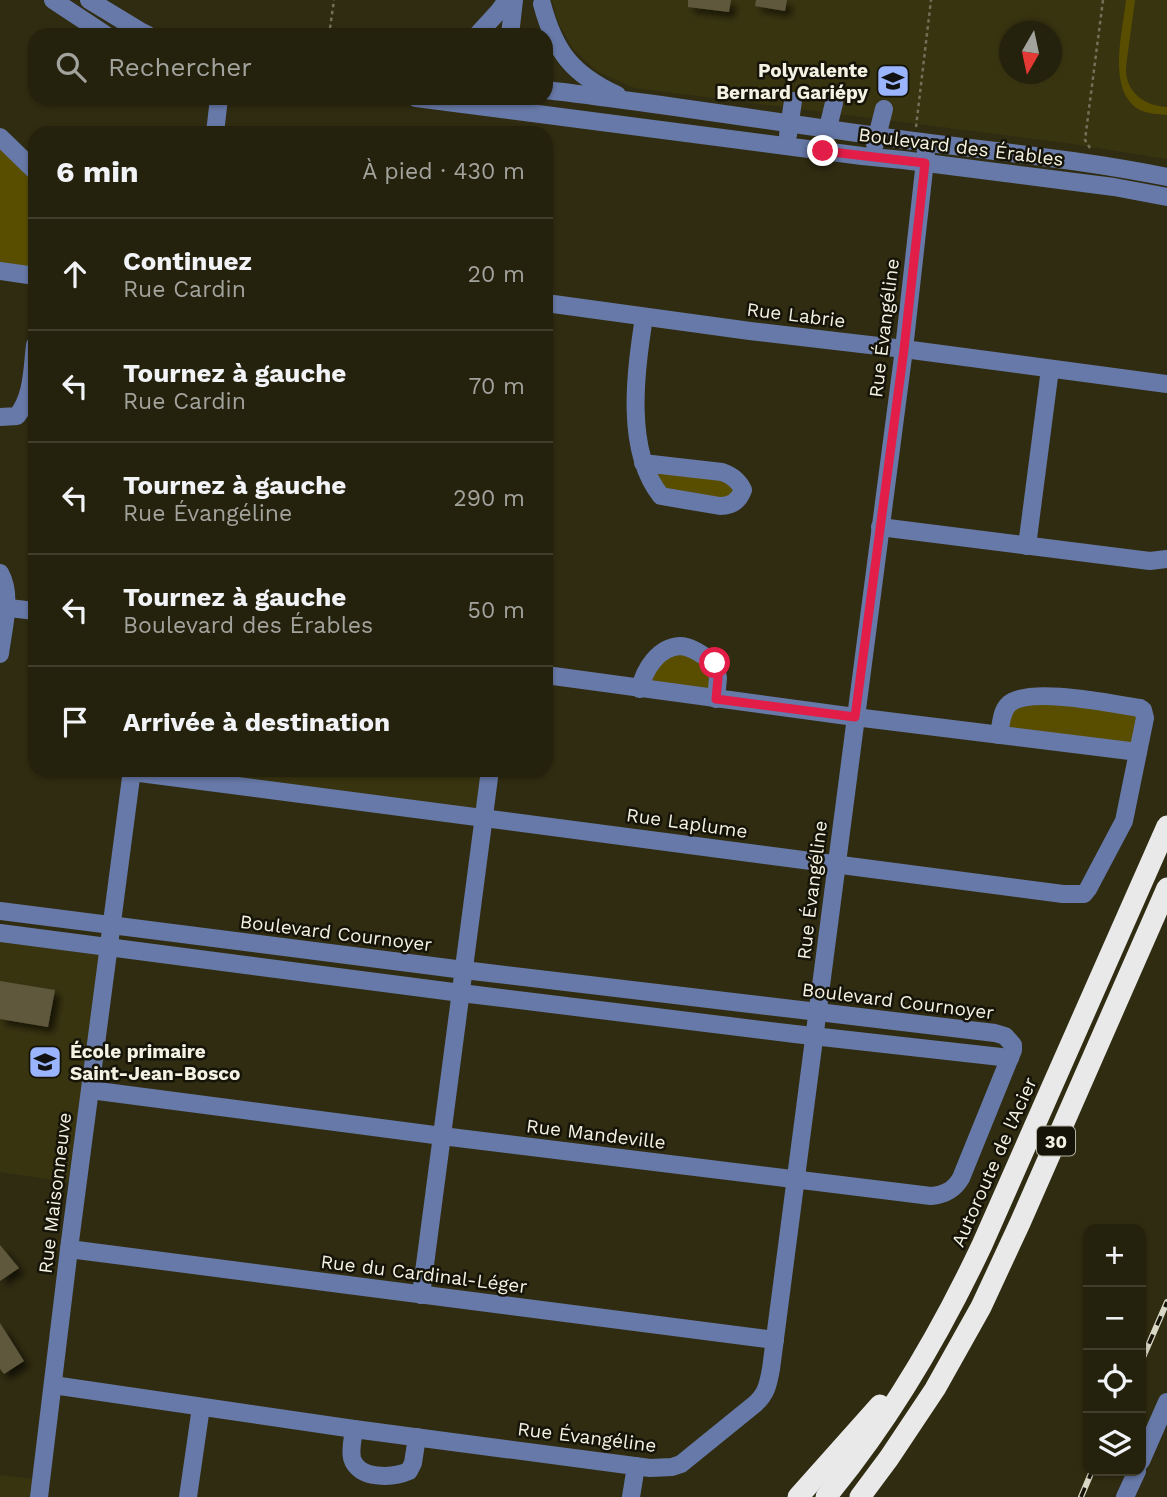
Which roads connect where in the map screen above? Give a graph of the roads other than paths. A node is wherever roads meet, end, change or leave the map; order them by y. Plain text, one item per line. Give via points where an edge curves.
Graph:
1 (53, 0) edge
2 (89, 0) edge
3 (507, 0) edge
4 (514, 0) edge
5 (543, 2) edge
6 (95, 28) edge
7 (134, 28) edge
8 (484, 28) edge
9 (511, 28) edge
10 (540, 28) edge
11 (550, 28) edge
12 (553, 37) edge
13 (553, 91) edge
14 (793, 101) dead end
15 (644, 102) junction
16 (834, 103) dead end
17 (218, 105) edge
18 (531, 106) edge
19 (884, 108) dead end
20 (790, 124) junction
21 (216, 126) edge
22 (827, 129) junction
23 (878, 136) junction
24 (922, 136) junction
25 (0, 137) edge
26 (787, 146) junction
27 (823, 151) junction
28 (862, 156) junction
29 (925, 163) junction
30 (28, 164) edge
31 (1167, 177) edge
32 (1167, 197) edge
33 (0, 271) edge
34 (28, 275) edge
35 (553, 304) edge
36 (644, 317) junction
37 (904, 349) junction
38 (1050, 369) junction
39 (1167, 384) edge
40 (28, 394) edge
41 (0, 417) edge
42 (643, 463) junction
43 (880, 527) junction
44 (1027, 547) junction
45 (1167, 559) edge
46 (0, 573) edge
47 (3, 607) edge
48 (28, 610) edge
49 (0, 654) edge
50 (553, 677) edge
51 (640, 689) junction
52 (716, 699) junction
53 (855, 717) junction
54 (999, 735) junction
55 (1138, 752) junction
56 (131, 777) edge
57 (178, 777) edge
58 (490, 777) edge
59 (484, 818) junction
60 (1167, 826) edge
61 (836, 864) junction
62 (1167, 888) edge
63 (0, 911) edge
64 (112, 925) junction
65 (0, 933) edge
66 (109, 946) junction
67 (464, 970) junction
68 (461, 993) junction
69 (817, 1012) junction
70 (814, 1036) junction
71 (1010, 1058) junction
72 (90, 1090) junction
73 (442, 1136) junction
74 (796, 1179) junction
75 (69, 1248) junction
76 (421, 1295) junction
77 (775, 1340) junction
78 (926, 1354) junction
79 (53, 1385) junction
80 (1167, 1402) edge
81 (201, 1407) junction
82 (355, 1429) junction
83 (418, 1437) junction
84 (1146, 1450) edge
85 (889, 1458) junction
86 (636, 1466) junction
87 (1135, 1476) edge
88 (39, 1497) edge
89 (188, 1497) edge
90 (631, 1497) edge
91 (798, 1497) edge
92 (826, 1497) edge
93 (860, 1497) edge
94 (867, 1497) edge
95 (1125, 1497) edge

1 - 6 street
2 - 7 street
3 - 8 street
4 - 9 street
5 - 10 street
5 - 11 street
12 - 15 street via 583,75 619,96
13 - 15 street, Boulevard des Érables
14 - 20 street
15 - 20 street, Boulevard des Érables
16 - 22 street
17 - 21 street
18 - 26 street, Boulevard des Érables
19 - 23 street
20 - 22 street, Boulevard des Érables
20 - 26 street
22 - 23 street, Boulevard des Érables
22 - 27 street
23 - 24 street, Boulevard des Érables
23 - 28 street
24 - 29 street, Rue Évangéline
24 - 31 street, Boulevard des Érables
25 - 30 street
26 - 27 street, Boulevard des Érables
27 - 28 street, Boulevard des Érables
28 - 29 street, Boulevard des Érables
29 - 32 street, Boulevard des Érables
29 - 37 street, Rue Évangéline
33 - 34 street
35 - 36 street, Rue Labrie
36 - 37 street, Rue Labrie
36 - 42 street via 635,396
37 - 38 street, Rue Labrie
37 - 43 street, Rue Évangéline
38 - 39 street, Rue Labrie
38 - 44 street
40 - 41 street via 17,415
42 - 42 street via 722,472 743,490 728,506 661,496
43 - 44 street
43 - 53 street, Rue Évangéline
44 - 45 street
46 - 47 street via 6,585
47 - 48 street
47 - 49 street
50 - 51 street
51 - 52 street
51 - 52 street via 653,660 679,646 715,663
52 - 53 street
53 - 54 street
53 - 61 street, Rue Évangéline
54 - 55 street
54 - 55 street via 1004,712 1013,701 1051,696 1140,708 1145,718
55 - 61 street, Rue Laplume via 1124,821 1084,894
56 - 64 street, Rue Maisonneuve
57 - 59 street, Rue Laplume
58 - 59 street
59 - 61 street, Rue Laplume
59 - 67 street
60 - 78 highway, Autoroute de l'Acier / 30 via 982,1245
61 - 69 street, Rue Évangéline
62 - 85 highway, 30 via 981,1307
63 - 64 street, Boulevard Cournoyer
64 - 66 street, Rue Maisonneuve
64 - 67 street, Boulevard Cournoyer
65 - 66 street
66 - 68 street
66 - 72 street, Rue Maisonneuve
67 - 68 street
67 - 69 street, Boulevard Cournoyer
68 - 70 street
68 - 73 street
69 - 70 street, Rue Évangéline
69 - 71 street, Boulevard Cournoyer via 995,1033 1012,1042
70 - 71 street
70 - 74 street, Rue Évangéline
71 - 74 street, Rue Mandeville via 961,1178 950,1191 931,1196
72 - 73 street, Rue Mandeville
72 - 75 street, Rue Maisonneuve
73 - 74 street, Rue Mandeville
73 - 76 street
74 - 77 street, Rue Évangéline
75 - 76 street, Rue du Cardinal-Léger
75 - 79 street, Rue Maisonneuve
76 - 77 street, Rue du Cardinal-Léger
77 - 86 street, Rue Évangéline via 768,1388 755,1404 681,1464
78 - 91 highway
78 - 92 highway, Autoroute de l'Acier / 30
79 - 81 street, Rue Évangéline
79 - 88 street, Rue Maisonneuve
80 - 84 street
81 - 82 street, Rue Évangéline
81 - 89 street
82 - 83 street, Rue Évangéline
82 - 83 street via 352,1457 356,1466 379,1475 409,1471
83 - 86 street, Rue Évangéline
85 - 93 highway, 30
85 - 94 highway
86 - 90 street
87 - 95 street

